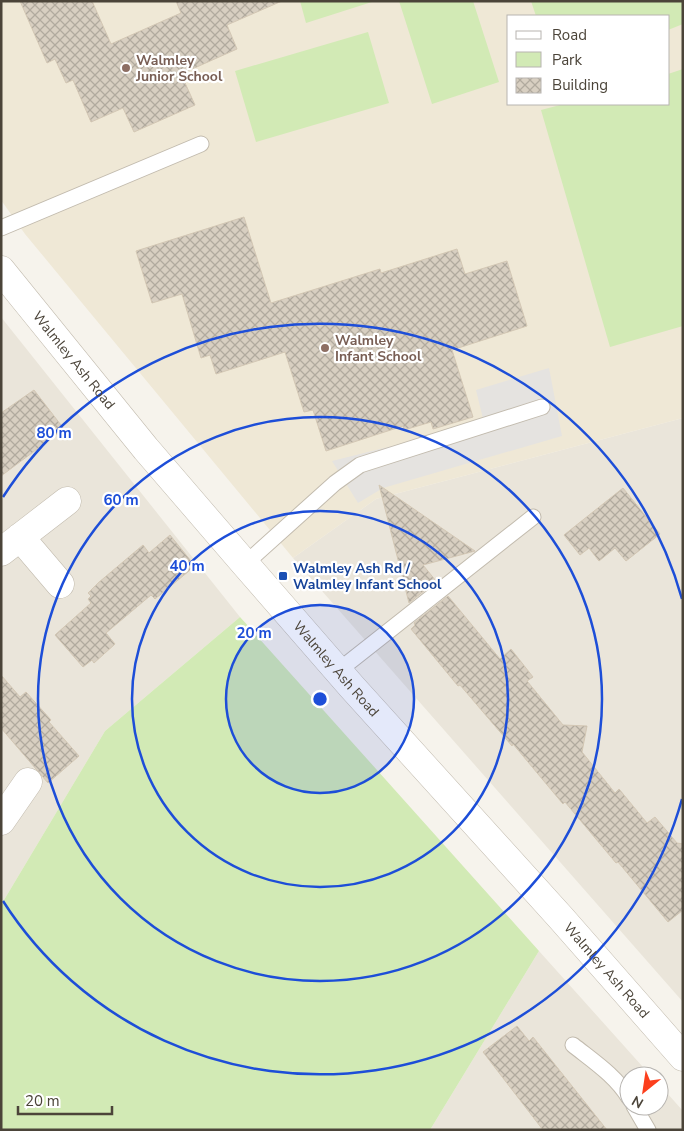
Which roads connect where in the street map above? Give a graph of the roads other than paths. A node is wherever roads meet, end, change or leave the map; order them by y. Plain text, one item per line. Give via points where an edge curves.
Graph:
1 (201, 144) dead end
2 (1, 228) edge
3 (1, 270) edge
4 (542, 407) dead end
5 (67, 501) dead end
6 (533, 517) dead end
7 (10, 545) edge
8 (245, 564) junction
9 (60, 584) dead end
10 (338, 670) junction
11 (28, 782) dead end
12 (2, 816) edge
13 (573, 1045) dead end
14 (683, 1057) edge
15 (619, 1085) edge
16 (640, 1116) edge
17 (648, 1130) edge

1 - 2 lane
3 - 8 street, Walmley Ash Road via 146,449
4 - 8 lane via 360,465 335,483
5 - 7 street
6 - 10 lane
7 - 9 street
8 - 10 street, Walmley Ash Road
10 - 14 street, Walmley Ash Road
11 - 12 street
13 - 15 lane
16 - 17 lane

